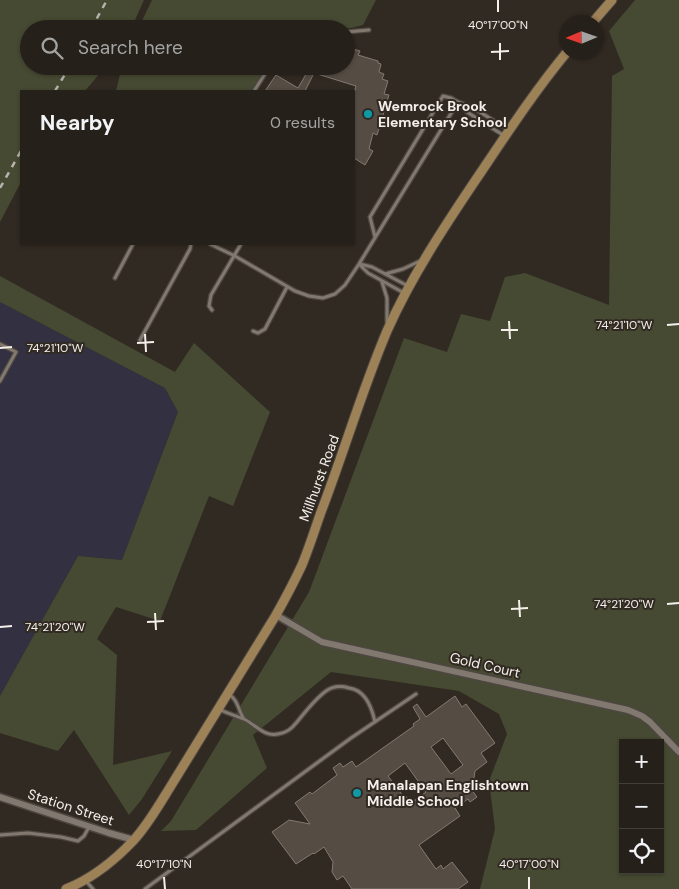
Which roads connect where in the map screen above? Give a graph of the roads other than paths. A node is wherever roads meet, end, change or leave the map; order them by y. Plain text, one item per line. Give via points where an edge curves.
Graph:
1 (612, 0) edge
2 (599, 15) edge
3 (369, 30) dead end
4 (355, 31) edge
5 (561, 60) edge
6 (264, 75) edge
7 (255, 90) edge
8 (458, 102) junction
9 (507, 133) junction
10 (375, 238) junction
11 (132, 245) edge
12 (191, 245) edge
13 (212, 245) edge
14 (240, 245) edge
15 (235, 256) junction
16 (425, 258) junction
17 (359, 264) junction
18 (385, 274) junction
19 (115, 278) dead end
20 (382, 281) junction
21 (287, 286) junction
22 (407, 290) junction
23 (212, 310) dead end
24 (253, 331) dead end
25 (388, 331) junction
26 (140, 340) dead end
27 (0, 344) edge
28 (0, 381) edge
29 (276, 615) junction
30 (228, 694) junction
31 (416, 694) dead end
32 (218, 710) junction
33 (244, 720) junction
34 (375, 722) junction
35 (679, 752) edge
36 (0, 797) edge
37 (89, 827) junction
38 (0, 835) edge
39 (134, 840) junction
40 (85, 880) junction
41 (66, 889) edge
42 (93, 889) edge
43 (145, 889) edge

1 - 2 street
3 - 4 lane
5 - 9 street, Millhurst Road
6 - 7 lane
8 - 9 lane via 470,106
8 - 9 lane via 467,112
8 - 10 lane
8 - 10 lane via 443,96 370,217
9 - 16 street, Millhurst Road
10 - 17 lane
11 - 19 lane
12 - 26 lane
13 - 15 lane
14 - 15 lane
15 - 21 lane
15 - 23 lane via 211,295 209,306
16 - 18 lane
16 - 22 street, Millhurst Road
17 - 18 lane
17 - 20 lane via 368,274
17 - 21 lane via 335,294 323,298
18 - 22 lane
20 - 22 lane
20 - 25 lane via 387,298
21 - 24 lane via 265,329
22 - 25 street, Millhurst Road
25 - 29 street, Millhurst Road via 303,563
27 - 28 lane via 16,352
29 - 30 street, Millhurst Road
29 - 35 street, Gold Court via 322,642 628,710 650,722
30 - 32 street, Millhurst Road
30 - 33 lane via 236,701
31 - 34 lane
32 - 33 lane
32 - 39 street, Millhurst Road
33 - 34 lane via 262,732 279,734 290,730 328,690 341,686 356,689 366,698
34 - 43 lane
36 - 37 street, Station Street
37 - 38 lane via 78,841 28,833
37 - 39 street, Station Street
39 - 40 street, Millhurst Road
40 - 41 street, Millhurst Road
40 - 42 lane

